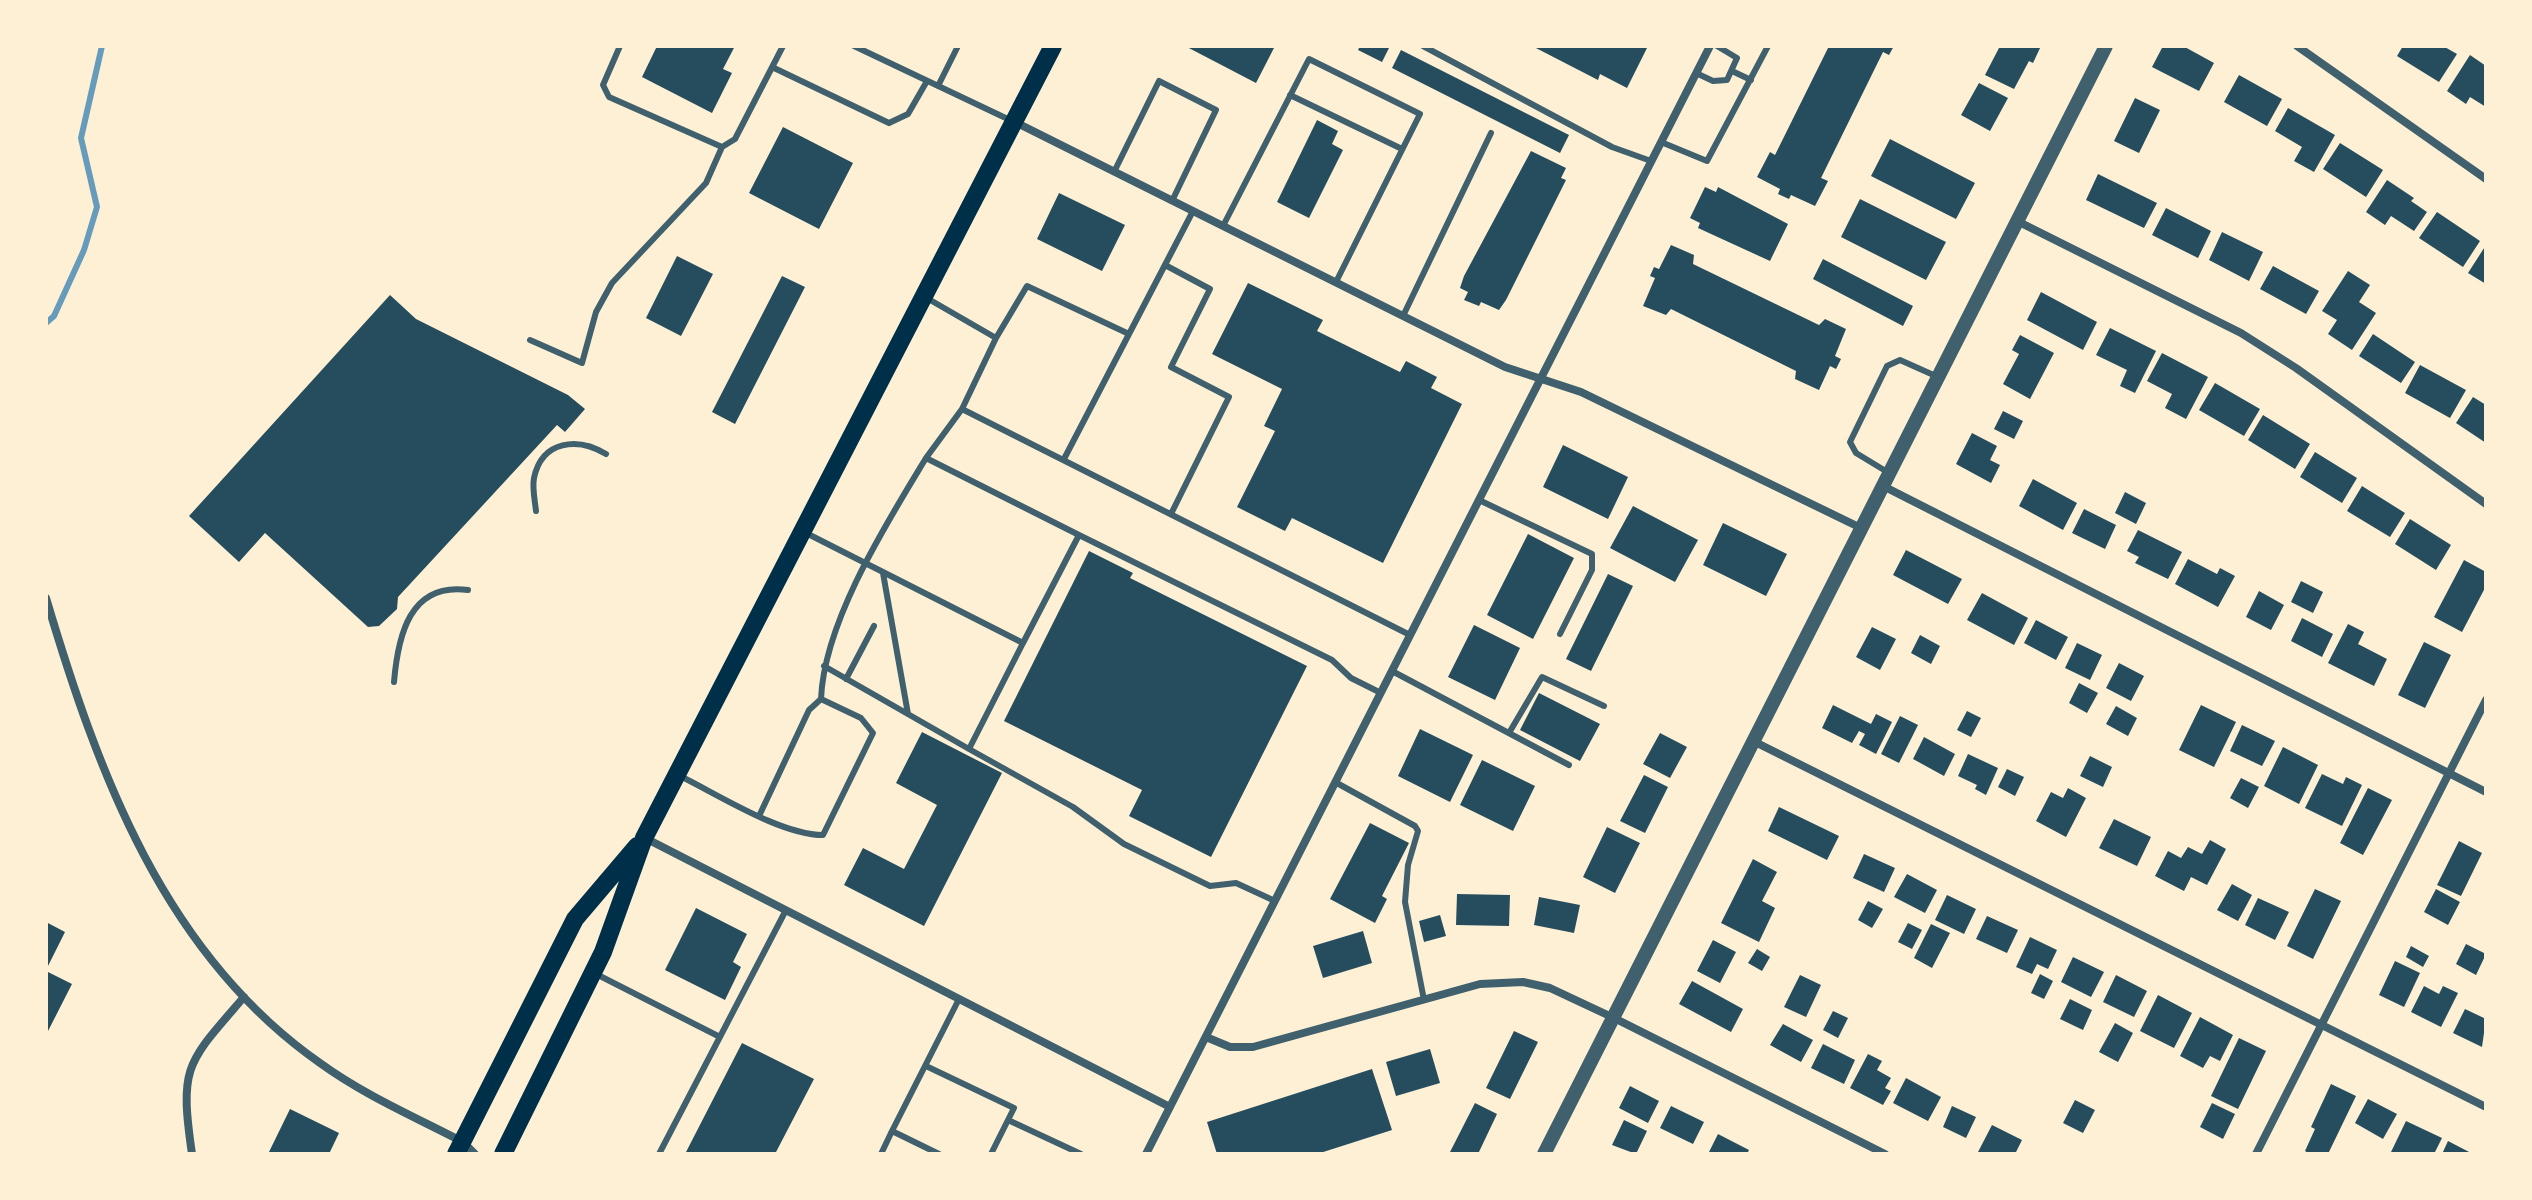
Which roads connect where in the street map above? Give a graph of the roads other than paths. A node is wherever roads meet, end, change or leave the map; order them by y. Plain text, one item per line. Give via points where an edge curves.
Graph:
1 (620, 46) edge
2 (783, 46) edge
3 (854, 46) edge
4 (958, 46) edge
5 (1053, 46) edge
6 (1423, 46) edge
7 (1710, 46) edge
8 (1717, 46) edge
9 (1768, 46) edge
10 (2106, 46) edge
11 (2297, 46) edge
12 (772, 67) junction
13 (1732, 71) junction
14 (1696, 73) junction
15 (1751, 80) junction
16 (927, 81) junction
17 (938, 86) junction
18 (1290, 95) junction
19 (1015, 122) junction
20 (1491, 133) dead end
21 (1661, 142) junction
22 (722, 147) junction
23 (1402, 149) junction
24 (1651, 161) junction
25 (1114, 172) junction
26 (2486, 179) edge
27 (1172, 201) junction
28 (1193, 211) junction
29 (2016, 221) junction
30 (1223, 226) junction
31 (1165, 265) junction
32 (1336, 282) junction
33 (925, 297) junction
34 (1403, 316) junction
35 (1129, 334) junction
36 (996, 338) junction
37 (530, 340) dead end
38 (1938, 377) junction
39 (1540, 379) junction
40 (962, 409) junction
41 (606, 454) dead end
42 (926, 458) junction
43 (1064, 459) junction
44 (1886, 479) junction
45 (1479, 500) junction
46 (2486, 504) edge
47 (536, 511) dead end
48 (1171, 514) junction
49 (1861, 528) junction
50 (803, 531) junction
51 (1079, 535) junction
52 (867, 564) junction
53 (883, 573) junction
54 (468, 590) dead end
55 (46, 598) edge
56 (874, 626) dead end
57 (1560, 634) dead end
58 (1410, 635) junction
59 (1023, 643) junction
60 (824, 666) junction
61 (1392, 671) junction
62 (846, 679) junction
63 (394, 682) dead end
64 (1381, 693) junction
65 (821, 699) junction
66 (2486, 700) edge
67 (1604, 706) dead end
68 (908, 714) junction
69 (1509, 733) junction
70 (1753, 741) junction
71 (969, 749) junction
72 (1569, 765) dead end
73 (2449, 773) junction
74 (677, 775) junction
75 (1335, 782) junction
76 (2486, 792) edge
77 (760, 814) junction
78 (644, 838) junction
79 (1275, 901) junction
80 (786, 910) junction
81 (593, 973) junction
82 (244, 997) junction
83 (959, 999) junction
84 (1424, 1000) junction
85 (1614, 1018) junction
86 (2321, 1024) junction
87 (720, 1037) junction
88 (1206, 1037) junction
89 (926, 1066) junction
90 (1170, 1107) junction
91 (2486, 1107) edge
92 (1008, 1120) junction
93 (892, 1131) junction
94 (465, 1150) edge
95 (192, 1154) edge
96 (503, 1154) edge
97 (659, 1154) edge
98 (881, 1154) edge
99 (939, 1154) edge
100 (991, 1154) edge
101 (1081, 1154) edge
102 (1146, 1154) edge
103 (1544, 1154) edge
104 (1885, 1154) edge
105 (2256, 1154) edge

1 - 22 lane via 603,85 609,97
2 - 12 lane
3 - 16 lane
4 - 17 lane
5 - 19 main road
6 - 24 lane via 1612,147
7 - 14 street
8 - 13 lane via 1737,58
9 - 15 lane
10 - 29 street
11 - 26 street
12 - 16 lane via 889,123 908,114
12 - 22 lane via 735,139
13 - 14 lane via 1723,83
13 - 15 lane
14 - 21 street
15 - 21 lane via 1707,161
16 - 17 lane
17 - 19 lane
18 - 23 lane
18 - 23 lane via 1309,59 1420,114
18 - 30 lane
19 - 25 street
19 - 33 main road
20 - 34 lane
21 - 24 street
22 - 37 lane via 706,183 612,283 596,312 582,363
23 - 32 lane
24 - 39 street
25 - 27 street
25 - 27 lane via 1159,81 1216,110
27 - 28 street
28 - 30 street
28 - 31 lane
29 - 38 street
29 - 46 street via 2241,333
30 - 32 street
31 - 35 lane
31 - 48 lane via 1210,289 1171,367 1229,397
32 - 34 street
33 - 36 lane
33 - 50 main road
34 - 39 street
35 - 36 lane via 1027,286
35 - 43 lane
36 - 40 lane
38 - 44 street
38 - 44 lane via 1900,360 1887,366 1850,442
39 - 45 street
39 - 49 street via 1581,392
40 - 42 lane
40 - 43 lane
41 - 47 lane via 588,443 566,443 550,453 533,482
42 - 51 lane
42 - 52 lane
43 - 48 lane
44 - 49 street
44 - 73 street
45 - 57 lane via 1592,554 1592,570
45 - 58 street
48 - 58 lane
49 - 70 street
50 - 52 lane
50 - 74 main road
51 - 59 lane
51 - 64 lane via 1332,660 1351,678
52 - 53 lane
52 - 60 lane via 827,648
53 - 59 lane
53 - 68 lane
54 - 63 lane via 445,586 409,618 397,643
55 - 82 street via 99,762 126,823 188,929
56 - 62 lane
58 - 61 street
59 - 71 lane
60 - 62 lane
60 - 65 lane
61 - 64 street
61 - 69 lane
62 - 68 lane
64 - 75 street
65 - 77 lane via 809,710
65 - 77 lane via 861,718 873,733 823,835 804,835
66 - 73 street
67 - 69 lane via 1542,677
68 - 71 lane
69 - 72 lane
70 - 85 street
70 - 86 street
71 - 79 lane via 1073,807 1124,844 1210,886 1236,883
73 - 76 street
73 - 86 street
74 - 77 lane
74 - 78 main road
75 - 79 street
75 - 84 lane via 1418,831 1405,902
78 - 80 street
78 - 81 main road
78 - 94 main road via 575,919
79 - 88 street
80 - 83 street
80 - 87 lane
81 - 87 lane
81 - 96 main road
82 - 94 street via 330,1070
82 - 95 street via 202,1045 188,1073
83 - 89 lane
83 - 90 street
84 - 85 street via 1480,984 1523,982 1550,988
84 - 88 street via 1253,1047 1230,1047
85 - 103 street
85 - 104 street
86 - 91 street
86 - 105 street
87 - 97 lane
88 - 90 street
89 - 92 lane via 1014,1108
89 - 93 lane
90 - 102 street
92 - 100 lane
92 - 101 lane
93 - 98 lane
93 - 99 lane

